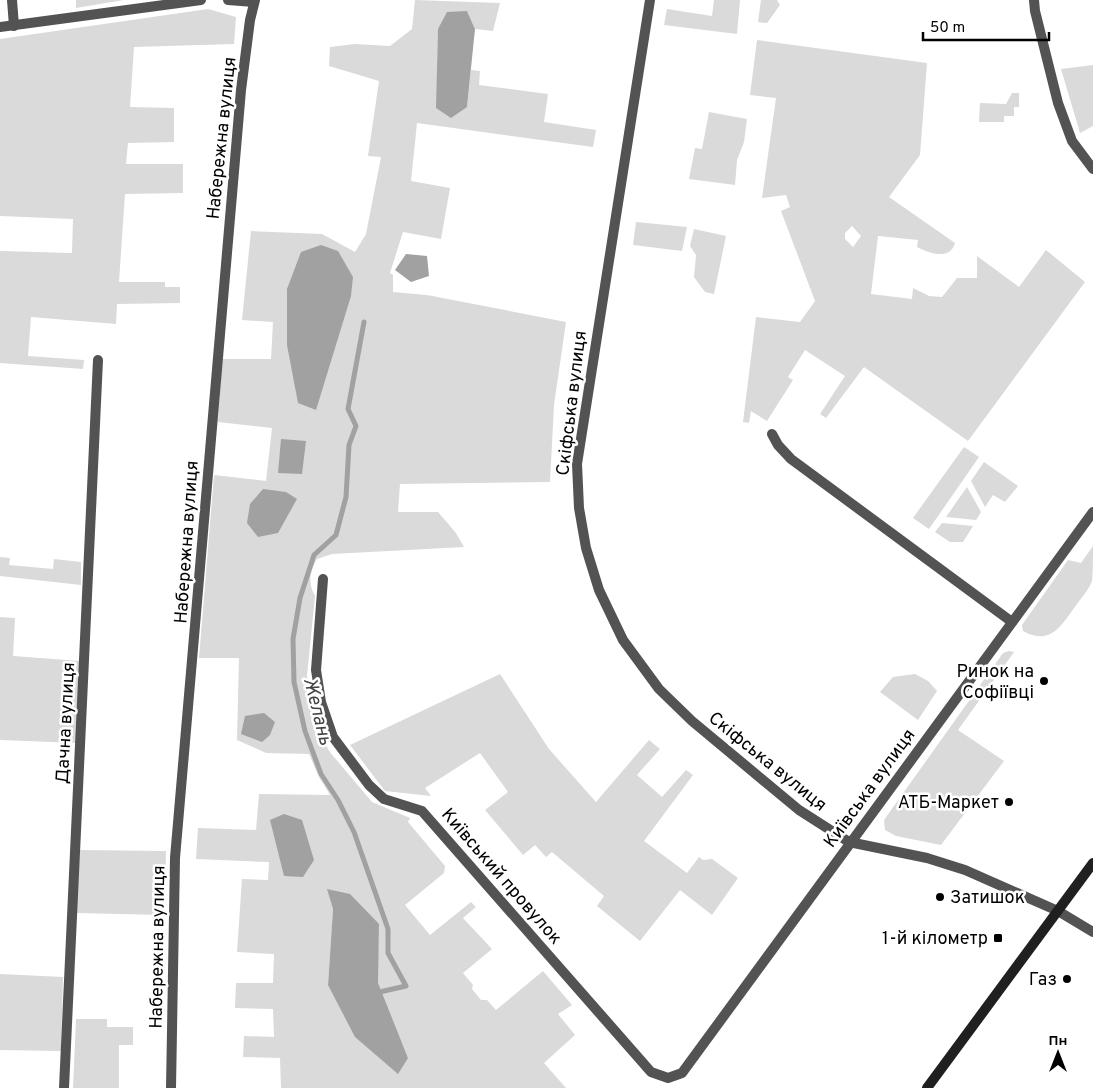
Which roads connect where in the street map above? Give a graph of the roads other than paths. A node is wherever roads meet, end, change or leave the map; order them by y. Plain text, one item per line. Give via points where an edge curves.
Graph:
1 (12, 0) edge
2 (201, 0) edge
3 (228, 0) edge
4 (650, 0) edge
5 (1034, 0) edge
6 (254, 1) edge
7 (14, 26) junction
8 (0, 27) edge
9 (1093, 169) edge
10 (98, 360) dead end
11 (772, 434) dead end
12 (1093, 512) edge
13 (323, 580) dead end
14 (1012, 622) junction
15 (849, 842) junction
16 (1093, 863) edge
17 (1058, 911) junction
18 (1093, 932) edge
19 (668, 1078) joint
20 (64, 1088) edge
21 (171, 1088) edge
22 (927, 1088) edge

1 - 7 street
2 - 7 street
3 - 6 street
4 - 15 street, Скіфська вулиця via 577,464 579,508 586,548 599,590 623,640 659,689 692,721 799,810
5 - 9 street via 1058,103 1072,141
6 - 21 street, Набережна вулиця via 240,99 175,858
7 - 8 street
10 - 20 street, Дачна вулиця
11 - 14 street via 791,459
12 - 14 street, Київська вулиця
13 - 19 street, Київський провулок via 316,670 321,702 334,737 369,785 384,799 422,811 651,1072
14 - 15 street, Київська вулиця
15 - 17 street, Скіфська вулиця via 926,858 965,870
15 - 19 street, Київська вулиця via 682,1073
16 - 17 main road
17 - 18 street, Скіфська вулиця
17 - 22 main road

